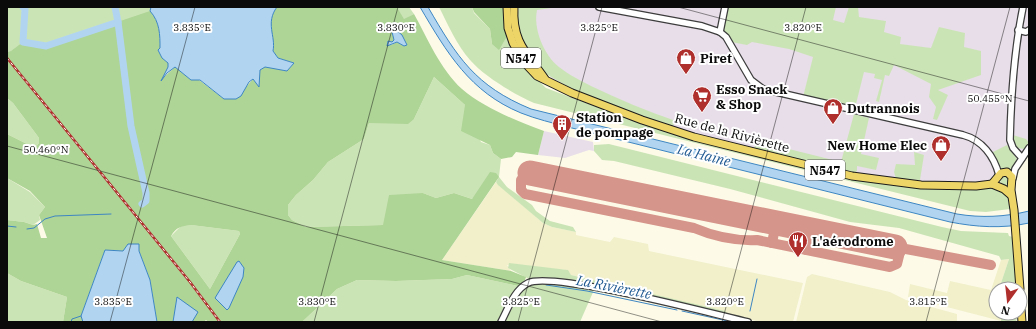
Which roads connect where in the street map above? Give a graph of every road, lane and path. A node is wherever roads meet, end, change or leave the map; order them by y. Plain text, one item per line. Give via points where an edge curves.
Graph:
1 (507, 7) edge
2 (514, 7) edge
3 (599, 7) edge
4 (725, 7) edge
5 (1023, 7) edge
6 (1018, 30) junction
7 (1029, 30) edge
8 (720, 32) junction
9 (545, 79) junction
10 (1029, 148) edge
11 (1022, 158) junction
12 (1004, 176) junction
13 (998, 186) junction
14 (1011, 195) junction
15 (1019, 281) edge
16 (501, 322) edge
17 (748, 322) edge

1 - 9 main road, N547 via 508,28 516,49 532,72
2 - 9 main road, N547 via 520,44 530,62
3 - 8 street via 702,26
4 - 8 street
5 - 6 street
6 - 7 street
6 - 11 street via 1010,140
8 - 12 street via 726,37 751,80 763,89 969,136 982,144
9 - 13 main road, Rue de la Rivièrette / N547 via 582,98 667,129 839,173 921,185
10 - 11 street
11 - 12 street via 1015,169
12 - 13 main road
12 - 13 main road
12 - 14 main road
13 - 14 main road
14 - 15 main road
16 - 17 street via 520,289 529,282 541,280 592,287

